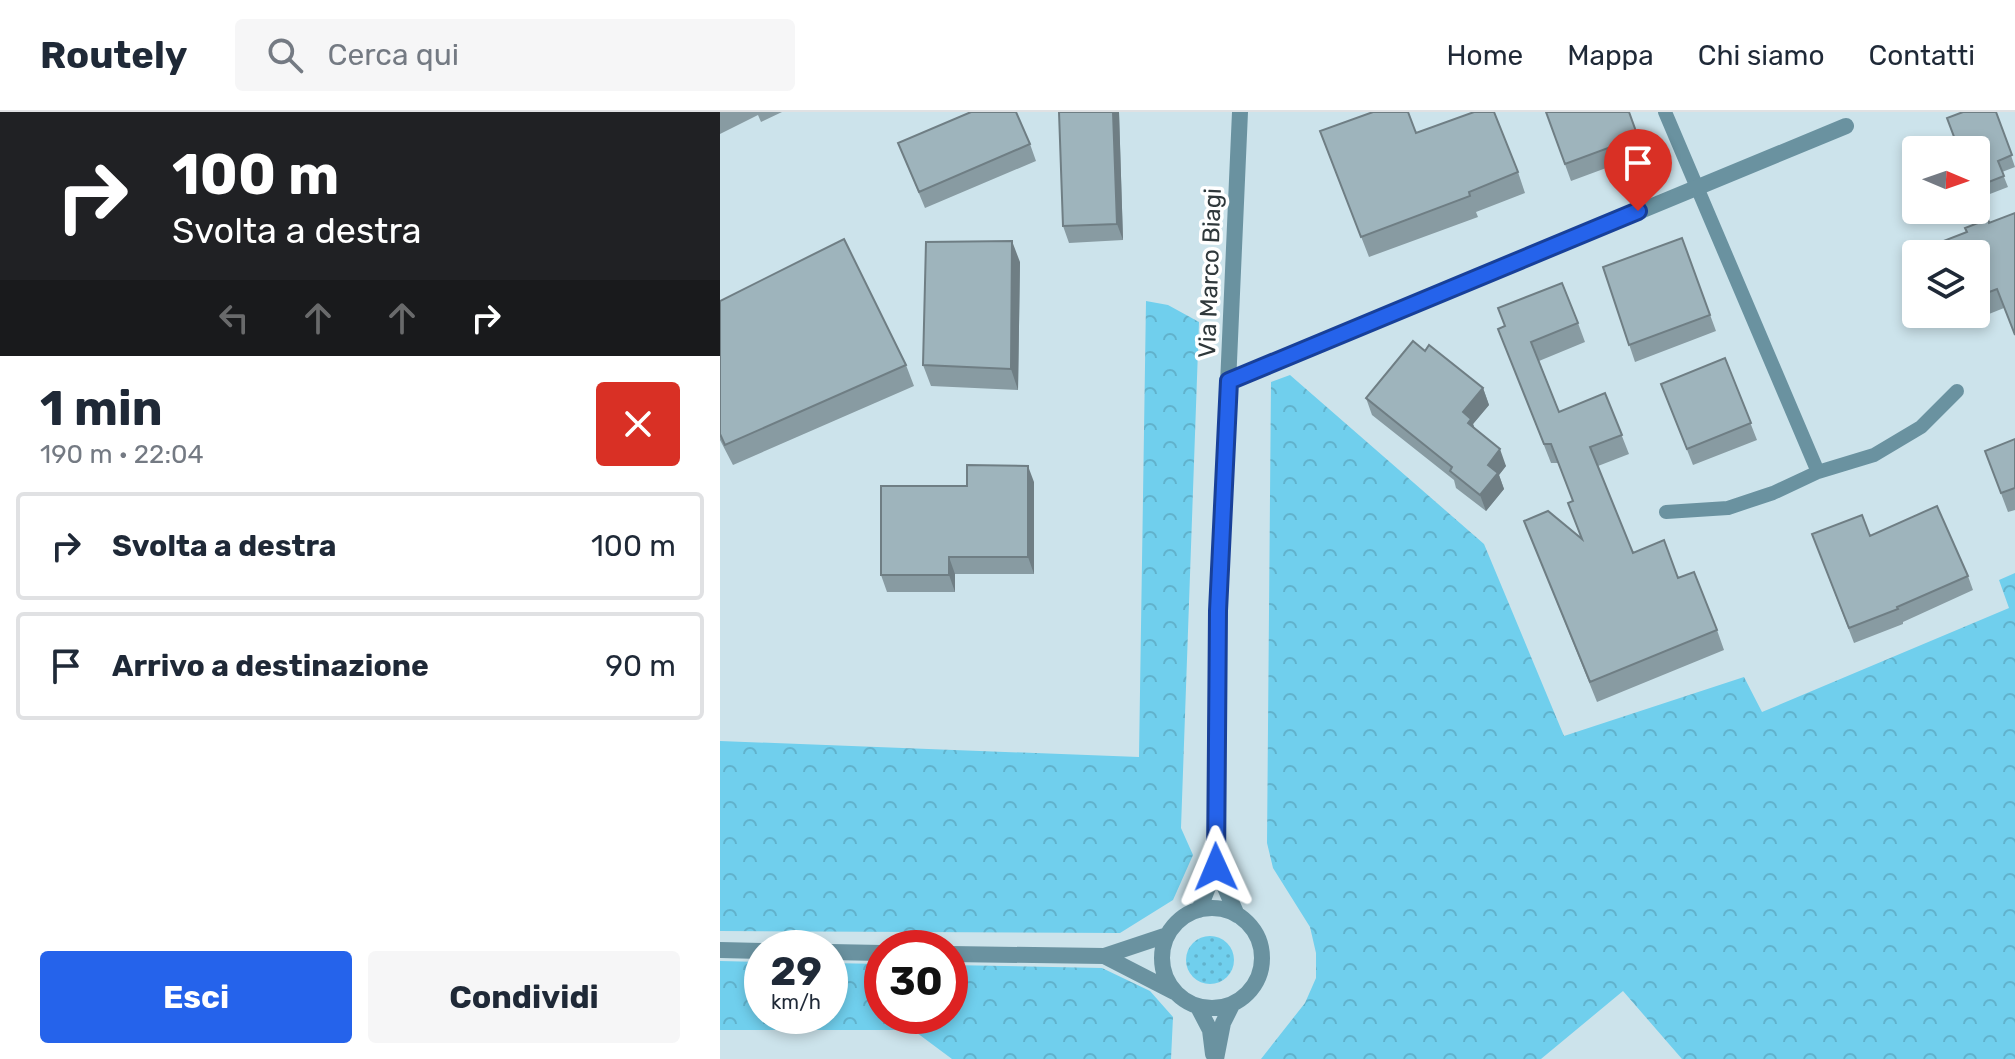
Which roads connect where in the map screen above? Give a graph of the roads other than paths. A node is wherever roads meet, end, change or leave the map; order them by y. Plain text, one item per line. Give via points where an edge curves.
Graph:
1 (1240, 112) edge
2 (1665, 112) edge
3 (1846, 126) dead end
4 (1696, 187) junction
5 (1229, 381) junction
6 (1957, 391) dead end
7 (1818, 472) junction
8 (1666, 512) dead end
9 (1216, 867) junction
10 (1199, 910) junction
11 (1237, 915) junction
12 (1167, 935) junction
13 (720, 950) edge
14 (744, 951) edge
15 (968, 954) edge
16 (1104, 956) junction
17 (1175, 993) junction
18 (1232, 1005) junction
19 (1198, 1007) junction
20 (1215, 1059) edge

1 - 5 street, Via Marco Biagi
2 - 4 lane
3 - 4 street
4 - 5 street
4 - 7 lane
5 - 9 street, Via Marco Biagi via 1218,611
6 - 7 lane via 1921,427 1874,455
7 - 8 lane via 1728,508
9 - 10 street, Via Marco Biagi
9 - 11 street, Via Marco Biagi
10 - 11 street
10 - 12 street
11 - 18 street via 1258,938 1262,953 1255,984
12 - 16 street
12 - 17 street via 1162,965
13 - 14 street
15 - 16 street
16 - 17 street
17 - 19 street
18 - 19 street
18 - 20 street
19 - 20 street via 1210,1030

